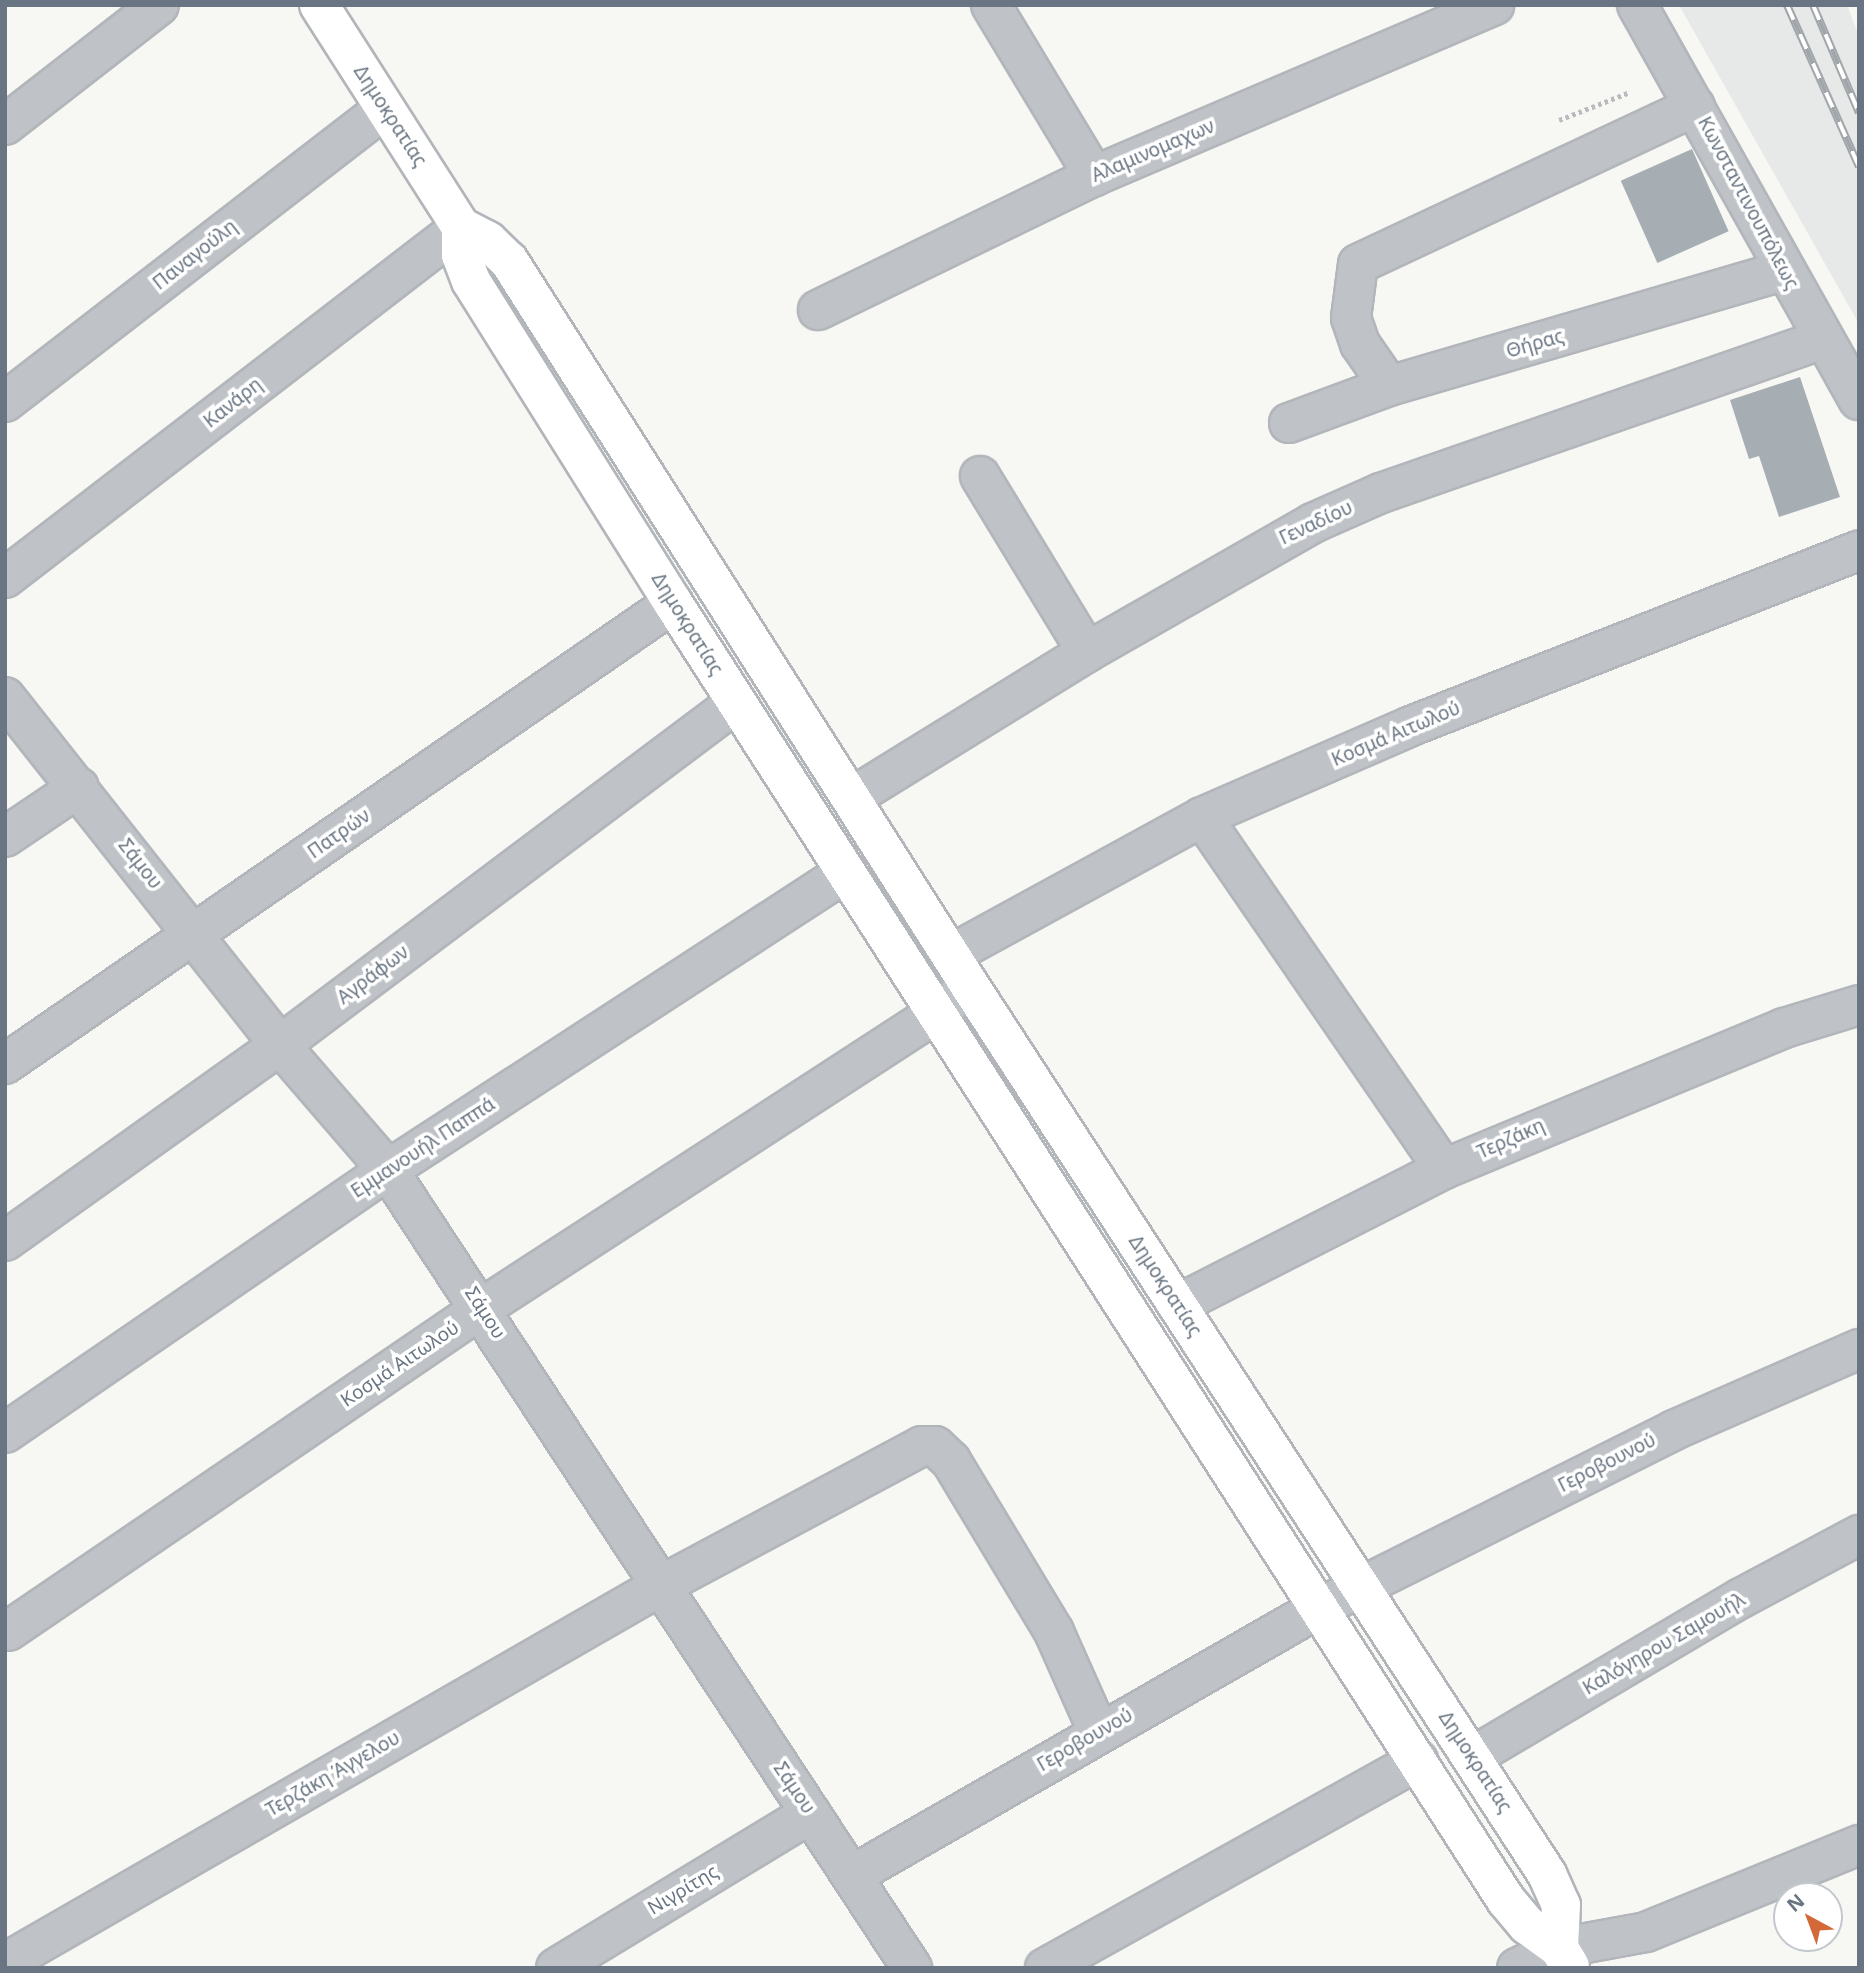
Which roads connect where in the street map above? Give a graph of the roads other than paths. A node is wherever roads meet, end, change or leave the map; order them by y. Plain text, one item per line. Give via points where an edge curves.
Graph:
1 (159, 5) edge
2 (319, 5) edge
3 (992, 5) edge
4 (1494, 5) edge
5 (1637, 5) edge
6 (1695, 106) junction
7 (384, 108) junction
8 (5, 125) edge
9 (1094, 176) junction
10 (461, 227) junction
11 (1783, 271) junction
12 (818, 310) dead end
13 (1823, 340) junction
14 (1389, 386) junction
15 (1859, 400) edge
16 (5, 402) edge
17 (1289, 423) dead end
18 (980, 475) dead end
19 (1859, 550) edge
20 (5, 578) edge
21 (673, 603) junction
22 (1087, 652) junction
23 (5, 697) edge
24 (737, 702) junction
25 (79, 787) junction
26 (851, 798) junction
27 (1202, 817) junction
28 (5, 836) edge
29 (846, 872) junction
30 (195, 934) junction
31 (960, 971) junction
32 (1859, 1005) edge
33 (938, 1012) junction
34 (280, 1045) junction
35 (5, 1064) edge
36 (1444, 1169) junction
37 (388, 1170) junction
38 (5, 1241) edge
39 (1177, 1304) junction
40 (482, 1308) junction
41 (1859, 1349) edge
42 (5, 1433) edge
43 (1859, 1535) edge
44 (660, 1586) junction
45 (1360, 1587) junction
46 (1319, 1608) junction
47 (8, 1631) dead end
48 (1098, 1731) junction
49 (1472, 1757) junction
50 (1418, 1760) junction
51 (810, 1813) junction
52 (1859, 1845) edge
53 (853, 1875) junction
54 (1565, 1958) edge
55 (5, 1963) edge
56 (556, 1968) edge
57 (912, 1968) edge
58 (1045, 1968) edge
59 (1517, 1968) edge

1 - 8 street
2 - 7 main road, Δημοκρατίας
3 - 9 street
4 - 9 street, Αλαμινομαχων
5 - 6 street, Κωνσταντινουπόλεως
6 - 11 street, Κωνσταντινουπόλεως
6 - 14 street via 1358,264 1351,318 1360,344
7 - 10 main road, Δημοκρατίας
7 - 16 street, Παναγούλη
9 - 12 street, Αλαμινομαχων
10 - 20 street, Κανάρη
10 - 21 main road, Δημοκρατίας via 461,255 471,281
10 - 26 main road, Δημοκρατίας via 488,241 509,261
11 - 13 street, Κωνσταντινουπόλεως
11 - 14 street, Θήρας
13 - 15 street, Κωνσταντινουπόλεως
13 - 22 street, Γεναδίου via 1381,494 1236,563
14 - 17 street, Θήρας
18 - 22 street
19 - 27 street, Κοσμά Αιτωλού via 1412,726
21 - 24 main road, Δημοκρατίας
21 - 30 street, Πατρών
22 - 26 street, Γεναδίου
23 - 25 street, Σάμου
24 - 29 main road, Δημοκρατίας
24 - 34 street, Αγράφων
25 - 28 street
25 - 30 street, Σάμου
26 - 31 main road, Δημοκρατίας
27 - 31 street, Κοσμά Αιτωλού
27 - 36 street
29 - 33 main road, Δημοκρατίας
29 - 37 street, Εμμανουήλ Παππά
30 - 34 street, Σάμου
30 - 35 street, Πατρών
31 - 33 street
31 - 39 main road, Δημοκρατίας
32 - 36 street, Τερζάκη via 1720,1053
33 - 40 street, Κοσμά Αιτωλού
33 - 46 main road, Δημοκρατίας
34 - 37 street, Σάμου
34 - 38 street, Αγράφων
36 - 39 street, Τερζάκη
37 - 40 street, Σάμου
37 - 42 street, Εμμανουήλ Παππά
39 - 45 main road, Δημοκρατίας
40 - 44 street, Σάμου
40 - 47 street, Κοσμά Αιτωλού
41 - 45 street, Γεροβουνού via 1674,1430
43 - 49 street, Καλόγηρου Σαμουήλ via 1741,1598
44 - 48 street, Τερζάκη Άγγελου via 911,1449 935,1446 951,1461 1054,1632
44 - 51 street, Σάμου
44 - 55 street, Τερζάκη Άγγελου
45 - 46 street
45 - 49 main road, Δημοκρατίας
46 - 48 street, Γεροβουνού
46 - 50 main road, Δημοκρατίας
48 - 53 street, Γεροβουνού
49 - 54 main road, Δημοκρατίας via 1547,1874 1560,1905
50 - 54 main road, Δημοκρατίας via 1506,1900
50 - 58 street
51 - 53 street, Σάμου
51 - 56 street, Νιγρίτης
52 - 54 street via 1646,1932
53 - 57 street, Σάμου
54 - 59 street

